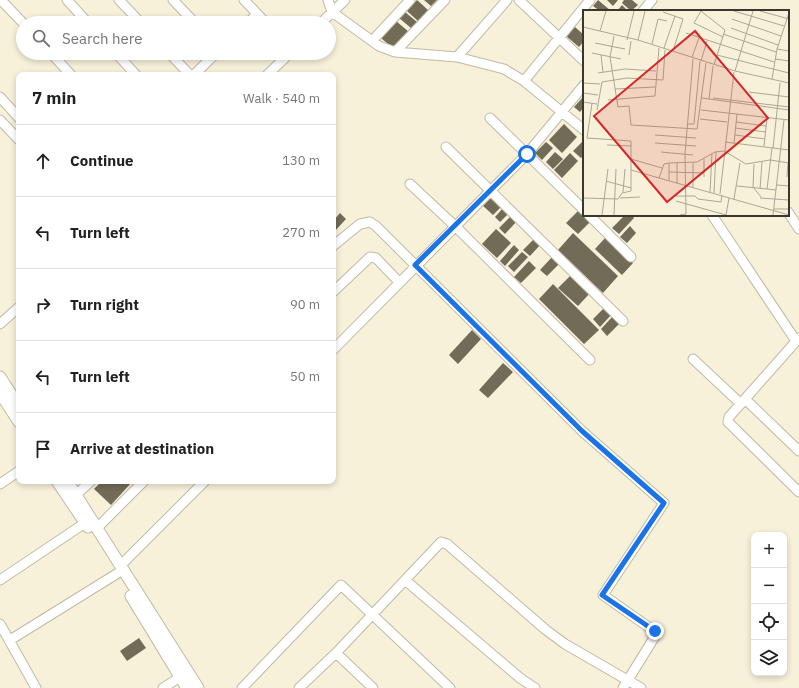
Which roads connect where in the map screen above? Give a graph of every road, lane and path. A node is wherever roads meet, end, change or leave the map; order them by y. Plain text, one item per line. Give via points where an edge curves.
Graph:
1 (2, 0) edge
2 (67, 0) edge
3 (119, 0) edge
4 (174, 0) edge
5 (244, 0) edge
6 (328, 0) edge
7 (345, 0) edge
8 (410, 0) edge
9 (445, 0) edge
10 (507, 0) edge
11 (519, 0) edge
12 (590, 0) edge
13 (332, 12) junction
14 (257, 14) edge
15 (17, 16) edge
16 (82, 16) edge
17 (134, 16) edge
18 (189, 16) edge
19 (328, 16) edge
20 (559, 38) junction
21 (372, 40) junction
22 (395, 52) junction
23 (457, 57) junction
24 (57, 60) edge
25 (122, 60) edge
26 (176, 60) edge
27 (209, 60) edge
28 (283, 60) edge
29 (583, 60) edge
30 (68, 72) edge
31 (133, 72) edge
32 (187, 72) edge
33 (197, 72) edge
34 (270, 72) edge
35 (524, 81) junction
36 (583, 86) edge
37 (0, 97) edge
38 (562, 113) junction
39 (16, 115) edge
40 (490, 118) dead end
41 (0, 120) edge
42 (583, 129) edge
43 (16, 137) edge
44 (446, 147) dead end
45 (527, 154) junction
46 (410, 184) dead end
47 (491, 189) junction
48 (583, 209) edge
49 (789, 214) edge
50 (590, 216) edge
51 (713, 216) edge
52 (455, 226) junction
53 (799, 229) edge
54 (336, 244) edge
55 (631, 256) dead end
56 (415, 265) junction
57 (399, 282) junction
58 (336, 289) edge
59 (16, 310) edge
60 (623, 321) dead end
61 (0, 324) edge
62 (797, 340) edge
63 (336, 347) edge
64 (693, 359) dead end
65 (590, 360) dead end
66 (0, 377) edge
67 (0, 393) edge
68 (16, 402) edge
69 (743, 402) junction
70 (16, 417) edge
71 (799, 451) edge
72 (16, 473) edge
73 (0, 484) edge
74 (59, 484) edge
75 (69, 484) edge
76 (88, 484) edge
77 (141, 484) edge
78 (202, 484) edge
79 (799, 492) edge
80 (76, 495) junction
81 (85, 523) junction
82 (97, 528) junction
83 (119, 569) junction
84 (0, 580) edge
85 (405, 580) junction
86 (373, 614) junction
87 (0, 624) edge
88 (10, 640) junction
89 (336, 653) junction
90 (180, 677) junction
91 (628, 680) junction
92 (36, 688) edge
93 (163, 688) edge
94 (187, 688) edge
95 (198, 688) edge
96 (242, 688) edge
97 (299, 688) edge
98 (373, 688) edge
99 (450, 688) edge
100 (536, 688) edge
101 (623, 688) edge
102 (641, 688) edge

1 - 15 street
2 - 16 street
3 - 17 street
4 - 18 street
5 - 14 street
6 - 13 street
7 - 13 street
8 - 21 street
9 - 22 street
10 - 23 street
11 - 20 street
12 - 20 street
13 - 19 street
13 - 21 street
20 - 29 street
20 - 35 street
21 - 22 street via 379,46
22 - 23 street
23 - 35 street via 504,69
24 - 30 street
25 - 31 street
26 - 32 street
27 - 33 street
28 - 34 street
35 - 38 street
36 - 38 street
37 - 39 street
38 - 42 street
38 - 45 street
40 - 45 street
41 - 43 street
44 - 47 street
45 - 47 street
45 - 48 street
46 - 52 street
47 - 52 street
47 - 60 street
49 - 53 street
50 - 55 street
51 - 62 street
52 - 56 street
52 - 65 street
54 - 56 street via 360,224 370,222
56 - 57 street
56 - 91 street via 582,431 664,503 602,595 657,633
57 - 58 street via 376,258 370,257
57 - 63 street
59 - 61 street
62 - 69 street
64 - 69 street
66 - 68 main road
67 - 70 main road
69 - 71 street
69 - 79 street via 729,417 730,426
72 - 73 street
74 - 81 main road
75 - 80 main road
76 - 80 street
77 - 82 street
78 - 83 street
80 - 82 main road
81 - 83 main road
81 - 84 street
82 - 83 main road
83 - 88 street
83 - 90 main road
83 - 95 main road
85 - 86 street
85 - 91 street via 441,542 444,542 546,630 565,644
85 - 100 street via 520,678
86 - 89 street
86 - 96 street via 344,586 339,585
86 - 99 street
87 - 88 street
88 - 92 street
89 - 97 street
89 - 98 street
90 - 93 street
90 - 94 main road
91 - 101 street
91 - 102 street

